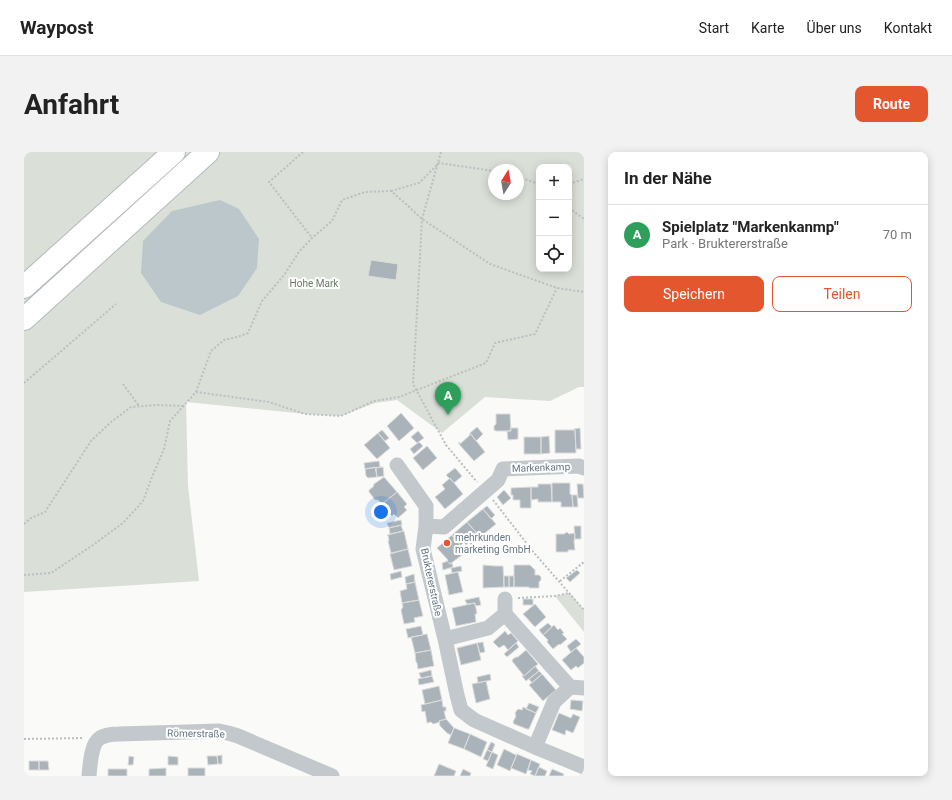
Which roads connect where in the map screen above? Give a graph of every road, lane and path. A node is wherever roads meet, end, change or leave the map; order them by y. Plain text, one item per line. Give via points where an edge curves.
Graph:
1 (174, 152) edge
2 (208, 152) edge
3 (303, 152) edge
4 (441, 152) edge
5 (439, 164) junction
6 (488, 170) edge
7 (524, 178) edge
8 (584, 179) edge
9 (572, 182) edge
10 (536, 183) edge
11 (390, 191) junction
12 (572, 210) edge
13 (422, 219) junction
14 (584, 219) edge
15 (312, 238) junction
16 (24, 287) edge
17 (557, 288) junction
18 (584, 292) edge
19 (116, 304) dead end
20 (24, 319) edge
21 (24, 382) edge
22 (123, 384) dead end
23 (416, 390) junction
24 (196, 392) junction
25 (139, 406) junction
26 (184, 406) junction
27 (397, 465) dead end
28 (584, 468) edge
29 (485, 492) junction
30 (24, 524) edge
31 (426, 526) junction
32 (584, 562) edge
33 (24, 575) edge
34 (560, 581) junction
35 (570, 593) junction
36 (505, 598) joint
37 (584, 610) edge
38 (505, 614) junction
39 (445, 639) junction
40 (577, 687) edge
41 (99, 738) junction
42 (24, 739) edge
43 (534, 747) junction
44 (584, 767) edge
45 (89, 776) edge
46 (332, 776) edge

1 - 16 highway
2 - 20 highway
3 - 15 path via 269,182
4 - 5 path
5 - 6 path
5 - 11 path via 419,183
5 - 13 path
7 - 10 path
8 - 9 path
11 - 13 path
11 - 15 path via 365,192 342,200 332,221
12 - 14 path
13 - 17 path via 490,264
13 - 23 path via 413,384
15 - 24 path via 262,301 248,333 224,340 210,350
17 - 18 path
17 - 23 path via 535,334 495,343 486,363
19 - 21 path
22 - 25 path
23 - 24 path via 399,397 374,401 341,416 305,414 269,402
23 - 29 path via 446,445
24 - 26 path
25 - 26 path
25 - 30 path via 131,408 111,422 91,441 45,512
26 - 33 path via 170,421 164,449 143,501 123,522 51,573
27 - 31 street, Bruktererstraße via 426,506
28 - 29 street, Markenkamp via 579,466 503,469 498,480
29 - 31 street via 444,527
29 - 34 path
31 - 39 street, Bruktererstraße via 423,549
32 - 34 path
34 - 35 path
35 - 36 path
35 - 37 path
36 - 38 street
38 - 39 street via 488,628
38 - 40 street
39 - 43 street, Bruktererstraße via 456,695 462,710 474,720
40 - 43 street via 554,702
41 - 42 path
41 - 45 street via 95,742
41 - 46 street, Römerstraße via 119,734 228,732
43 - 44 street, Bruktererstraße

